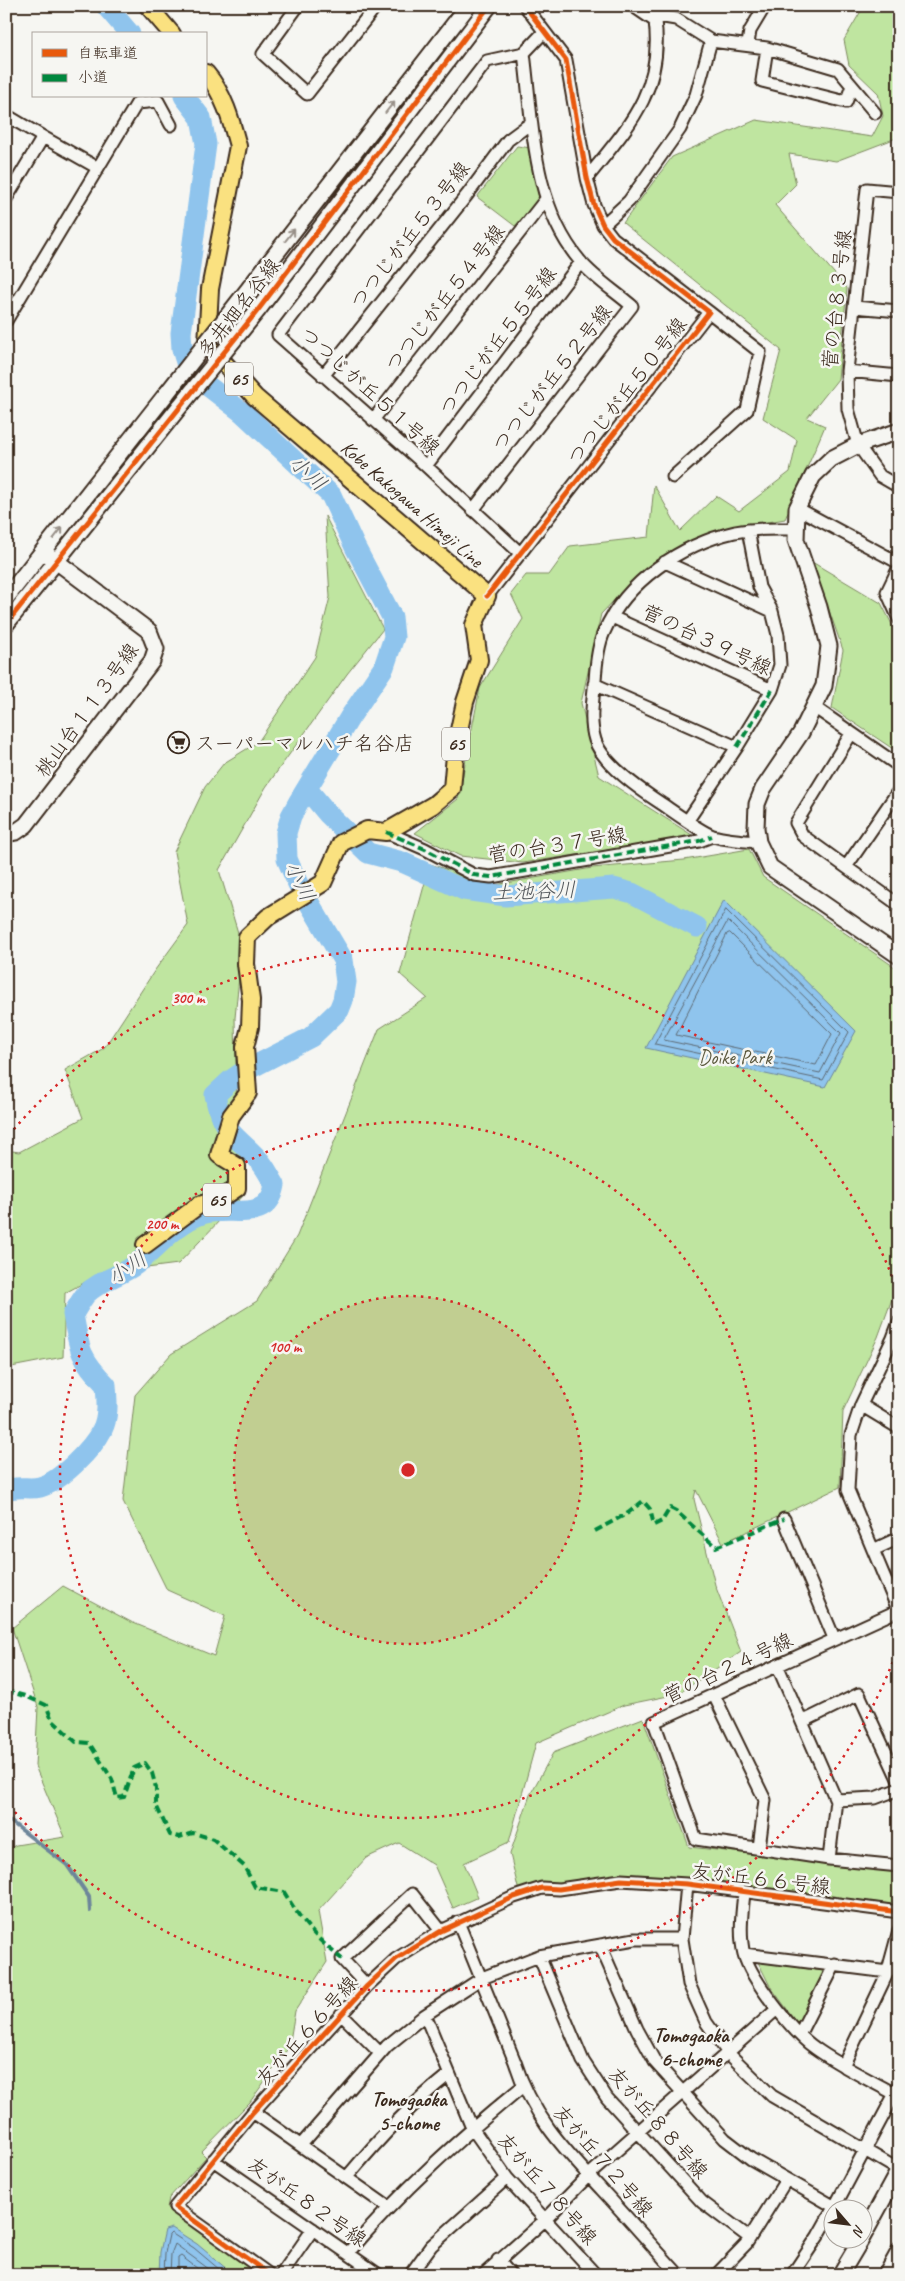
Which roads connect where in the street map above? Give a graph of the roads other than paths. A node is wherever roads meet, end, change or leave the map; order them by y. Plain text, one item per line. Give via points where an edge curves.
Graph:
1 (148, 6) edge
2 (298, 6) edge
3 (376, 6) edge
4 (468, 6) edge
5 (489, 6) edge
6 (524, 6) edge
7 (633, 6) edge
8 (760, 8) edge
9 (646, 14) junction
10 (170, 32) edge
11 (544, 32) junction
12 (711, 41) junction
13 (748, 44) junction
14 (767, 48) junction
15 (524, 53) junction
16 (208, 75) edge
17 (852, 86) junction
18 (875, 113) dead end
19 (6, 115) edge
20 (531, 123) junction
21 (171, 125) dead end
22 (43, 137) junction
23 (98, 168) junction
24 (587, 178) junction
25 (899, 192) edge
26 (6, 199) edge
27 (546, 199) junction
28 (603, 225) junction
29 (581, 262) junction
30 (854, 307) junction
31 (899, 311) edge
32 (709, 312) junction
33 (6, 321) edge
34 (847, 371) junction
35 (323, 376) junction
36 (899, 376) edge
37 (373, 420) junction
38 (899, 431) edge
39 (858, 445) junction
40 (426, 466) junction
41 (673, 477) dead end
42 (899, 487) edge
43 (797, 508) junction
44 (473, 510) junction
45 (795, 529) junction
46 (748, 530) junction
47 (44, 552) junction
48 (520, 553) junction
49 (56, 561) junction
50 (665, 562) junction
51 (899, 562) edge
52 (899, 567) edge
53 (487, 596) junction
54 (6, 598) edge
55 (772, 611) junction
56 (612, 617) junction
57 (899, 619) edge
58 (6, 624) edge
59 (594, 684) junction
60 (772, 690) junction
61 (814, 707) junction
62 (851, 734) junction
63 (737, 747) junction
64 (899, 766) edge
65 (899, 790) edge
66 (688, 820) junction
67 (386, 832) junction
68 (6, 834) edge
69 (712, 836) junction
70 (758, 842) junction
71 (846, 867) junction
72 (899, 905) edge
73 (899, 956) edge
74 (144, 1245) dead end
75 (899, 1322) edge
76 (896, 1338) edge
77 (861, 1405) junction
78 (899, 1428) edge
79 (784, 1519) dead end
80 (899, 1538) edge
81 (873, 1550) junction
82 (899, 1611) edge
83 (834, 1638) junction
84 (778, 1667) junction
85 (714, 1695) junction
86 (802, 1722) junction
87 (899, 1781) edge
88 (899, 1789) edge
89 (836, 1800) junction
90 (759, 1848) junction
91 (829, 1859) junction
92 (899, 1866) edge
93 (687, 1884) junction
94 (744, 1893) junction
95 (899, 1912) edge
96 (458, 1922) junction
97 (899, 1930) edge
98 (440, 1931) junction
99 (682, 1940) junction
100 (600, 1945) junction
101 (744, 1954) junction
102 (539, 1956) junction
103 (835, 1964) junction
104 (888, 1972) junction
105 (482, 1978) junction
106 (367, 1986) junction
107 (777, 2009) junction
108 (341, 2014) junction
109 (425, 2015) junction
110 (800, 2033) junction
111 (380, 2053) junction
112 (728, 2053) junction
113 (843, 2066) junction
114 (448, 2076) junction
115 (523, 2086) junction
116 (897, 2090) edge
117 (683, 2092) junction
118 (253, 2112) junction
119 (472, 2128) junction
120 (637, 2133) junction
121 (301, 2145) junction
122 (866, 2151) junction
123 (213, 2160) junction
124 (899, 2170) edge
125 (588, 2175) junction
126 (347, 2177) junction
127 (507, 2178) junction
128 (786, 2180) junction
129 (840, 2198) edge
130 (822, 2202) edge
131 (388, 2207) junction
132 (546, 2219) junction
133 (872, 2220) edge
134 (313, 2229) junction
135 (822, 2229) edge
136 (750, 2238) junction
137 (856, 2248) edge
138 (899, 2248) edge
139 (348, 2253) junction
140 (498, 2260) junction
141 (270, 2275) edge
142 (282, 2275) edge
143 (379, 2275) edge
144 (410, 2275) edge
145 (483, 2275) edge
146 (511, 2275) edge
147 (596, 2275) edge
148 (679, 2275) edge
149 (716, 2275) edge
150 (792, 2275) edge
151 (840, 2275) edge
152 (884, 2275) edge

1 - 10 main road
2 - 3 street via 263,54 307,94
47 -> 4 street, 多井畑名谷線, bridge
5 - 49 street, 多井畑名谷線, bridge via 258,310
6 - 11 street, つつじが丘５０号線
7 - 9 street
8 - 13 street
9 - 12 street via 676,20
9 - 24 street via 655,21 657,36 651,81 645,98
11 - 15 street
11 - 24 street, つつじが丘５０号線 via 566,60
12 - 13 street
12 - 28 street via 696,95 680,129 629,201
13 - 14 street
14 - 17 street via 838,69
14 - 17 street via 762,81 846,102
15 - 20 street, つつじが丘５２号線
15 - 35 street, つつじが丘５１号線 via 487,61 278,335
16 - 53 main road, Kobe Kakogawa Himeji Line / 65 via 218,87 238,146 210,289 207,344 255,396
17 - 18 street
19 - 22 street
20 - 27 street, つつじが丘５２号線
20 - 35 street, つつじが丘５３号線 via 508,140
21 - 23 street via 158,101 136,103
22 - 23 street
22 - 26 street
23 - 33 street
24 - 28 street, つつじが丘５０号線
25 - 30 street, 菅の台８３号線 via 866,189
27 - 29 street, つつじが丘５２号線
27 - 37 street, つつじが丘５４号線
28 - 32 street, つつじが丘５０号線 via 613,238
29 - 40 street, つつじが丘５５号線
29 - 44 street, つつじが丘５２号線 via 632,306
30 - 31 street
30 - 34 street, 菅の台８３号線
32 - 41 street via 760,352 747,410
32 - 48 street, つつじが丘５０号線
34 - 36 street
34 - 39 street, 菅の台８３号線 via 848,409
35 - 37 street, つつじが丘５１号線
37 - 40 street, つつじが丘５１号線
38 - 39 street
39 - 42 street, 菅の台８３号線 via 880,476
39 - 43 street via 831,459 813,476
40 - 44 street, つつじが丘５１号線
43 - 45 street
43 - 51 street
44 - 48 street, つつじが丘５１号線
45 - 46 street
45 - 61 street via 829,646 824,686
46 - 50 street via 710,538
46 - 55 street, 菅の台３９号線 via 760,587
47 - 49 street, 桃山台１１３号線
47 - 54 street, 多井畑名谷線
48 - 53 street, つつじが丘５０号線
49 - 58 street, 多井畑名谷線
49 - 68 street, 桃山台１１３号線 via 149,632 156,649 152,661 26,825
50 - 55 street
50 - 56 street via 634,589
52 - 57 street via 887,592
53 - 67 main road, Kobe Kakogawa Himeji Line / 65 via 474,625 479,660 456,744 452,789 433,805
55 - 60 street, 菅の台３９号線 via 780,665
56 - 59 street via 603,633
56 - 60 street, 菅の台３９号線
59 - 63 street
59 - 66 street via 592,722 595,741 607,761 652,797
60 - 63 street
61 - 62 street
61 - 70 street via 801,733 763,789 757,811
62 - 64 street
62 - 71 street via 796,823 802,836
63 - 66 street
65 - 71 street
66 - 69 street
67 - 69 street, 菅の台３７号線 via 474,875 491,877
67 - 74 main road, Kobe Kakogawa Himeji Line / 65 via 367,830 341,843 323,883 268,917 247,937 246,964 251,1000 245,1047 248,1093 231,1116 219,1155 237,1166 237,1188 221,1199 199,1205
69 - 70 street
70 - 73 street via 770,867
71 - 72 street
75 - 76 street
76 - 77 street
77 - 78 street
77 - 81 street via 851,1435 848,1490
79 - 83 street
80 - 81 street
81 - 82 street
82 - 83 street, 菅の台２４号線
83 - 84 street, 菅の台２４号線
84 - 85 street, 菅の台２４号線
84 - 86 street
85 - 90 street via 765,1800
85 - 90 street, 菅の台２４号線 via 654,1722 696,1839
86 - 87 street via 860,1694
86 - 89 street
88 - 89 street via 875,1798
89 - 91 street
90 - 91 street, 菅の台２４号線
91 - 92 street, 菅の台２４号線
93 - 94 street, 友が丘６６号線
93 - 96 street, 友が丘６６号線 via 621,1880 559,1889 542,1888
93 - 99 street
94 - 95 street, 友が丘６６号線
94 - 101 street
96 - 98 street, 友が丘６６号線
96 - 105 street, 友が丘７２号線
97 - 104 street
98 - 106 street, 友が丘６６号線 via 396,1959
98 - 106 street via 412,1894 342,1959
99 - 100 street via 635,1939
99 - 112 street via 689,1984 706,2022
100 - 102 street
100 - 117 street via 655,2062
101 - 103 street
101 - 107 street
102 - 105 street
102 - 120 street, 友が丘８８号線 via 583,2061 607,2098
103 - 104 street
103 - 110 street
104 - 113 street
105 - 109 street
105 - 115 street, 友が丘７２号線
106 - 108 street, 友が丘６６号線
107 - 110 street
107 - 112 street
108 - 111 street
108 - 118 street, 友が丘６６号線
109 - 111 street
109 - 114 street, 友が丘７８号線
110 - 113 street via 813,2047
111 - 121 street
112 - 117 street
112 - 122 street via 772,2096
113 - 116 street
114 - 119 street, 友が丘７８号線
114 - 126 street via 384,2133
115 - 119 street
115 - 125 street, 友が丘７２号線 via 537,2113
116 - 122 street
117 - 120 street
117 - 128 street via 725,2139
118 - 121 street
118 - 123 street, 友が丘６６号線
119 - 127 street, 友が丘７８号線
119 - 131 street
120 - 125 street
120 - 136 street, 友が丘８８号線 via 702,2202
121 - 126 street
122 - 124 street
122 - 129 street
123 - 134 street, 友が丘８２号線
123 - 141 street, 友が丘６６号線 via 175,2207
124 - 133 street
125 - 132 street
125 - 148 street, 友が丘７２号線
126 - 131 street
127 - 132 street, 友が丘７８号線
127 - 144 street via 431,2246
128 - 130 street
128 - 136 street
131 - 139 street
132 - 140 street
132 - 147 street, 友が丘７８号線
134 - 139 street, 友が丘８２号線
134 - 142 street
135 - 150 street
136 - 149 street
137 - 151 street
138 - 152 street
139 - 143 street, 友が丘８２号線
140 - 145 street
140 - 146 street

